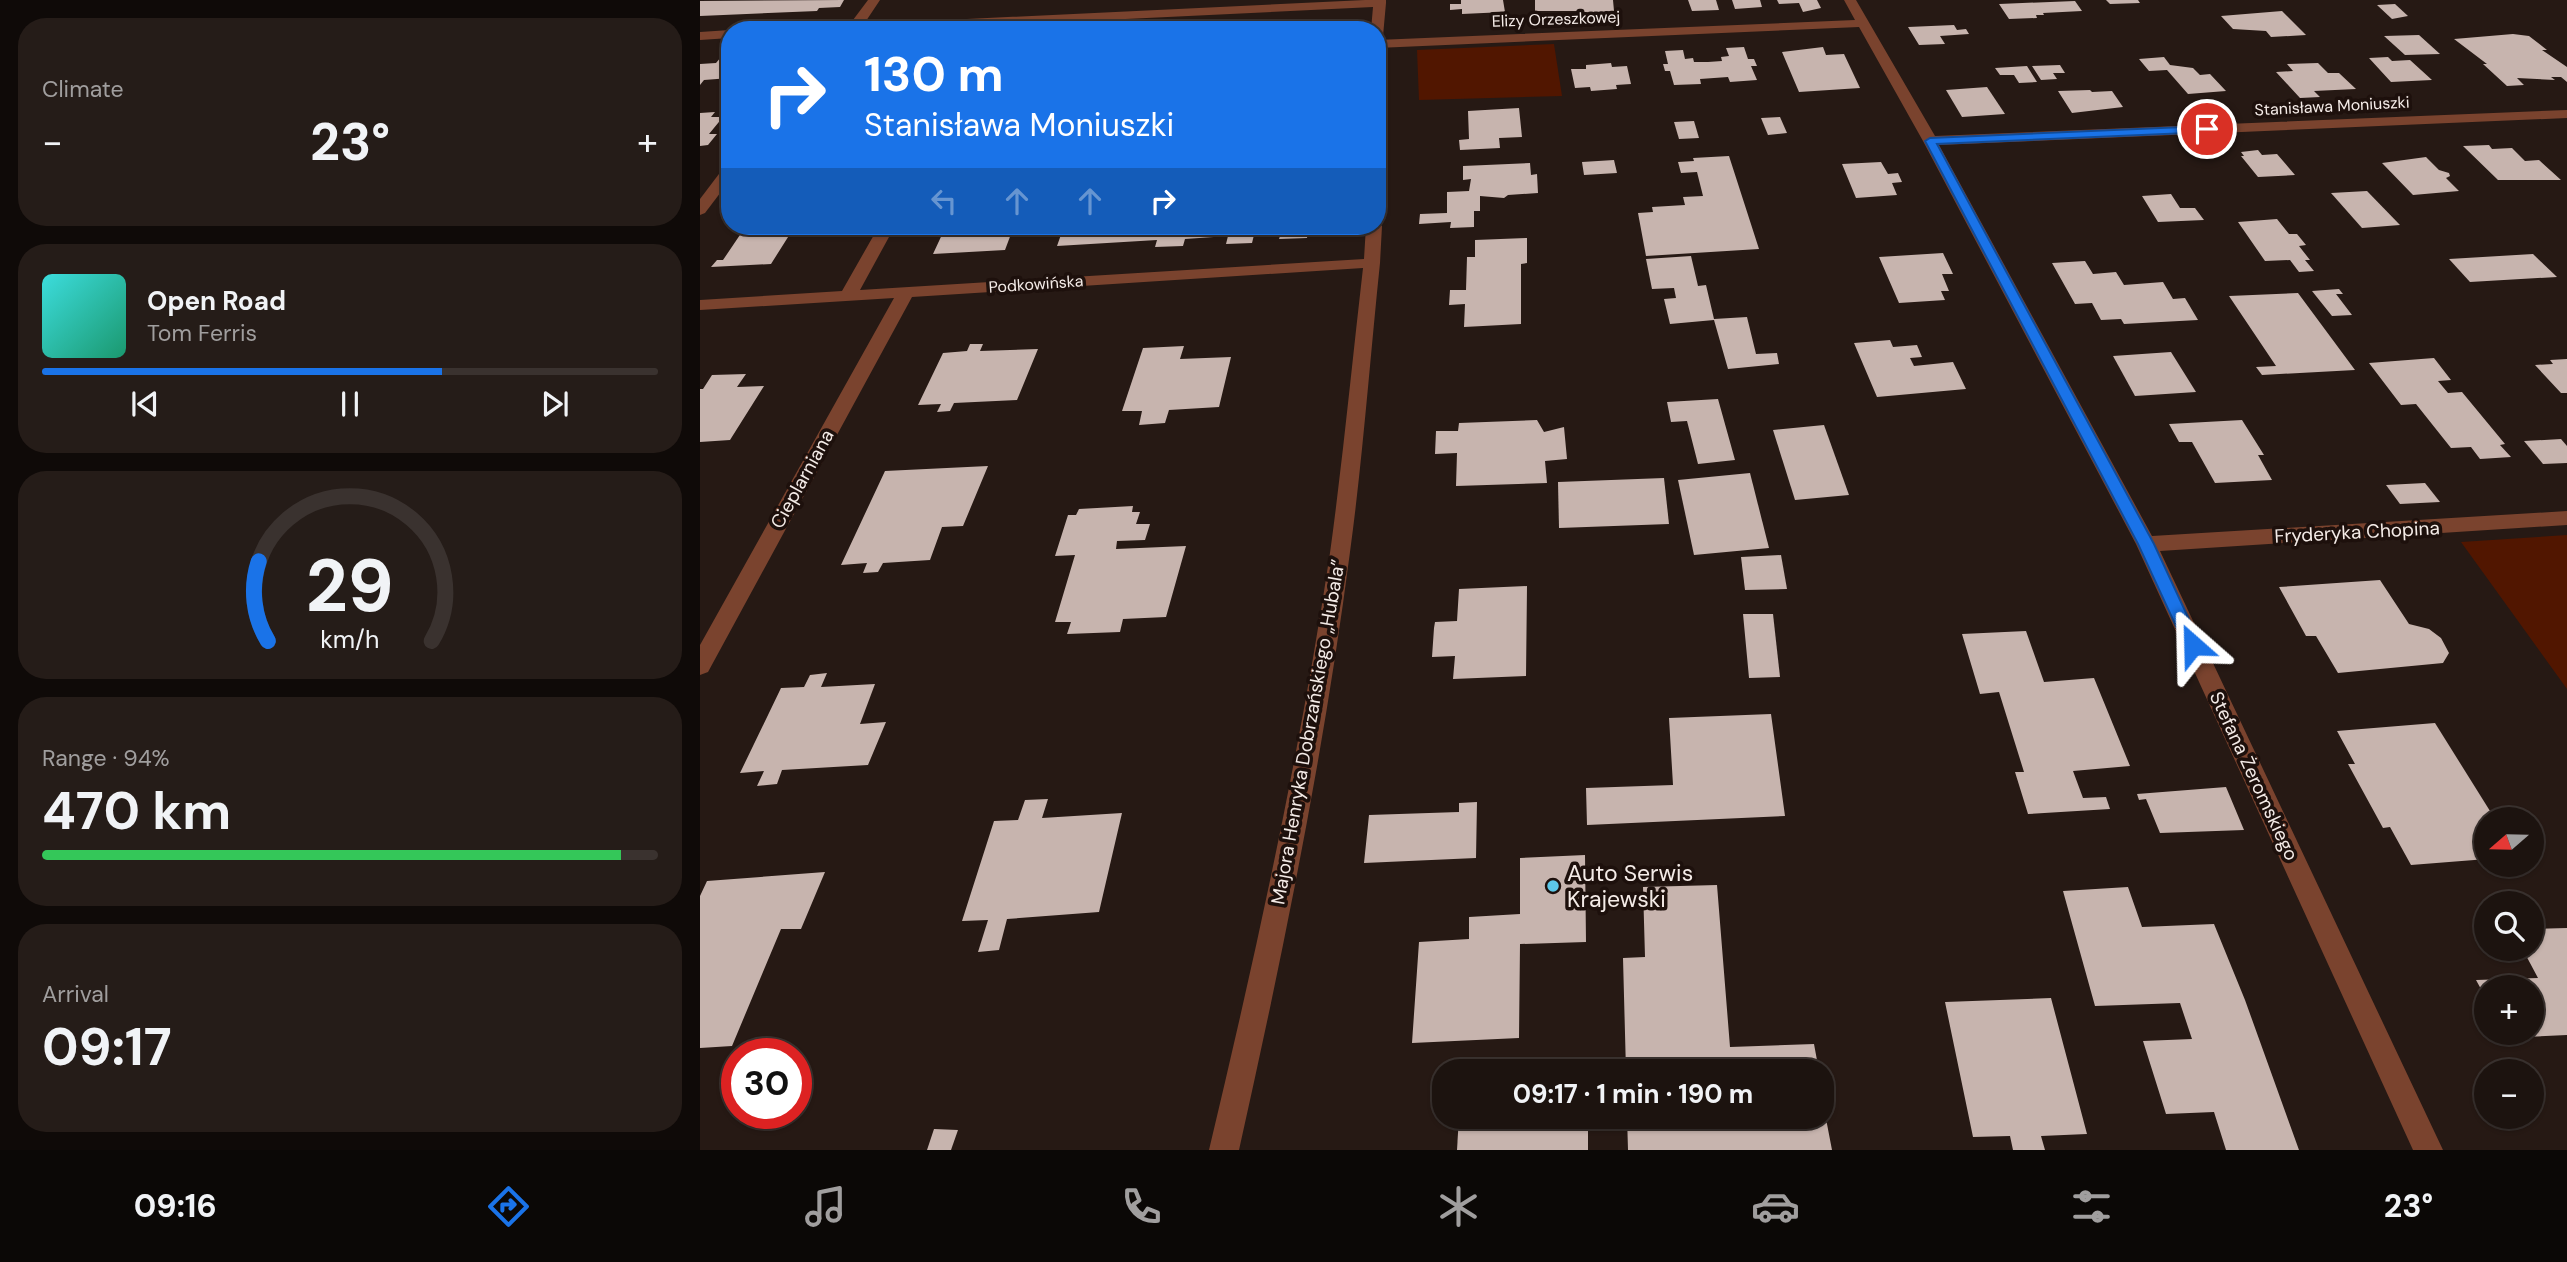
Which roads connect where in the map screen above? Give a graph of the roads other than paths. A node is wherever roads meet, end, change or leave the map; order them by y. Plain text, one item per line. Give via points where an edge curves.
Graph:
1 (874, 0) edge
2 (1850, 0) edge
3 (1380, 2) edge
4 (859, 21) edge
5 (1064, 21) edge
6 (1378, 21) edge
7 (1862, 23) junction
8 (721, 35) edge
9 (700, 36) edge
10 (1386, 44) edge
11 (2567, 114) edge
12 (1930, 141) junction
13 (721, 181) edge
14 (700, 210) edge
15 (882, 235) edge
16 (1374, 235) edge
17 (1372, 263) junction
18 (906, 292) junction
19 (848, 296) junction
20 (700, 305) edge
21 (2567, 518) edge
22 (2146, 544) junction
23 (700, 666) edge
24 (1224, 1150) edge
25 (2428, 1150) edge

1 - 4 street
2 - 7 street, Stefana Żeromskiego
3 - 5 street
3 - 6 street
7 - 10 street, Elizy Orzeszkowej
7 - 12 street, Stefana Żeromskiego
8 - 9 street
11 - 12 street, Stanisława Moniuszki
12 - 22 street, Stefana Żeromskiego
13 - 14 street
15 - 19 street
16 - 17 street, Majora Henryka Dobrzańskiego „Hubala”
17 - 18 street, Podkowińska
17 - 24 street, Majora Henryka Dobrzańskiego „Hubala” via 1340,552 1311,731
18 - 19 street, Podkowińska
18 - 23 street, Cieplarniana
19 - 20 street, Podkowińska
21 - 22 street, Fryderyka Chopina
22 - 25 street, Stefana Żeromskiego

